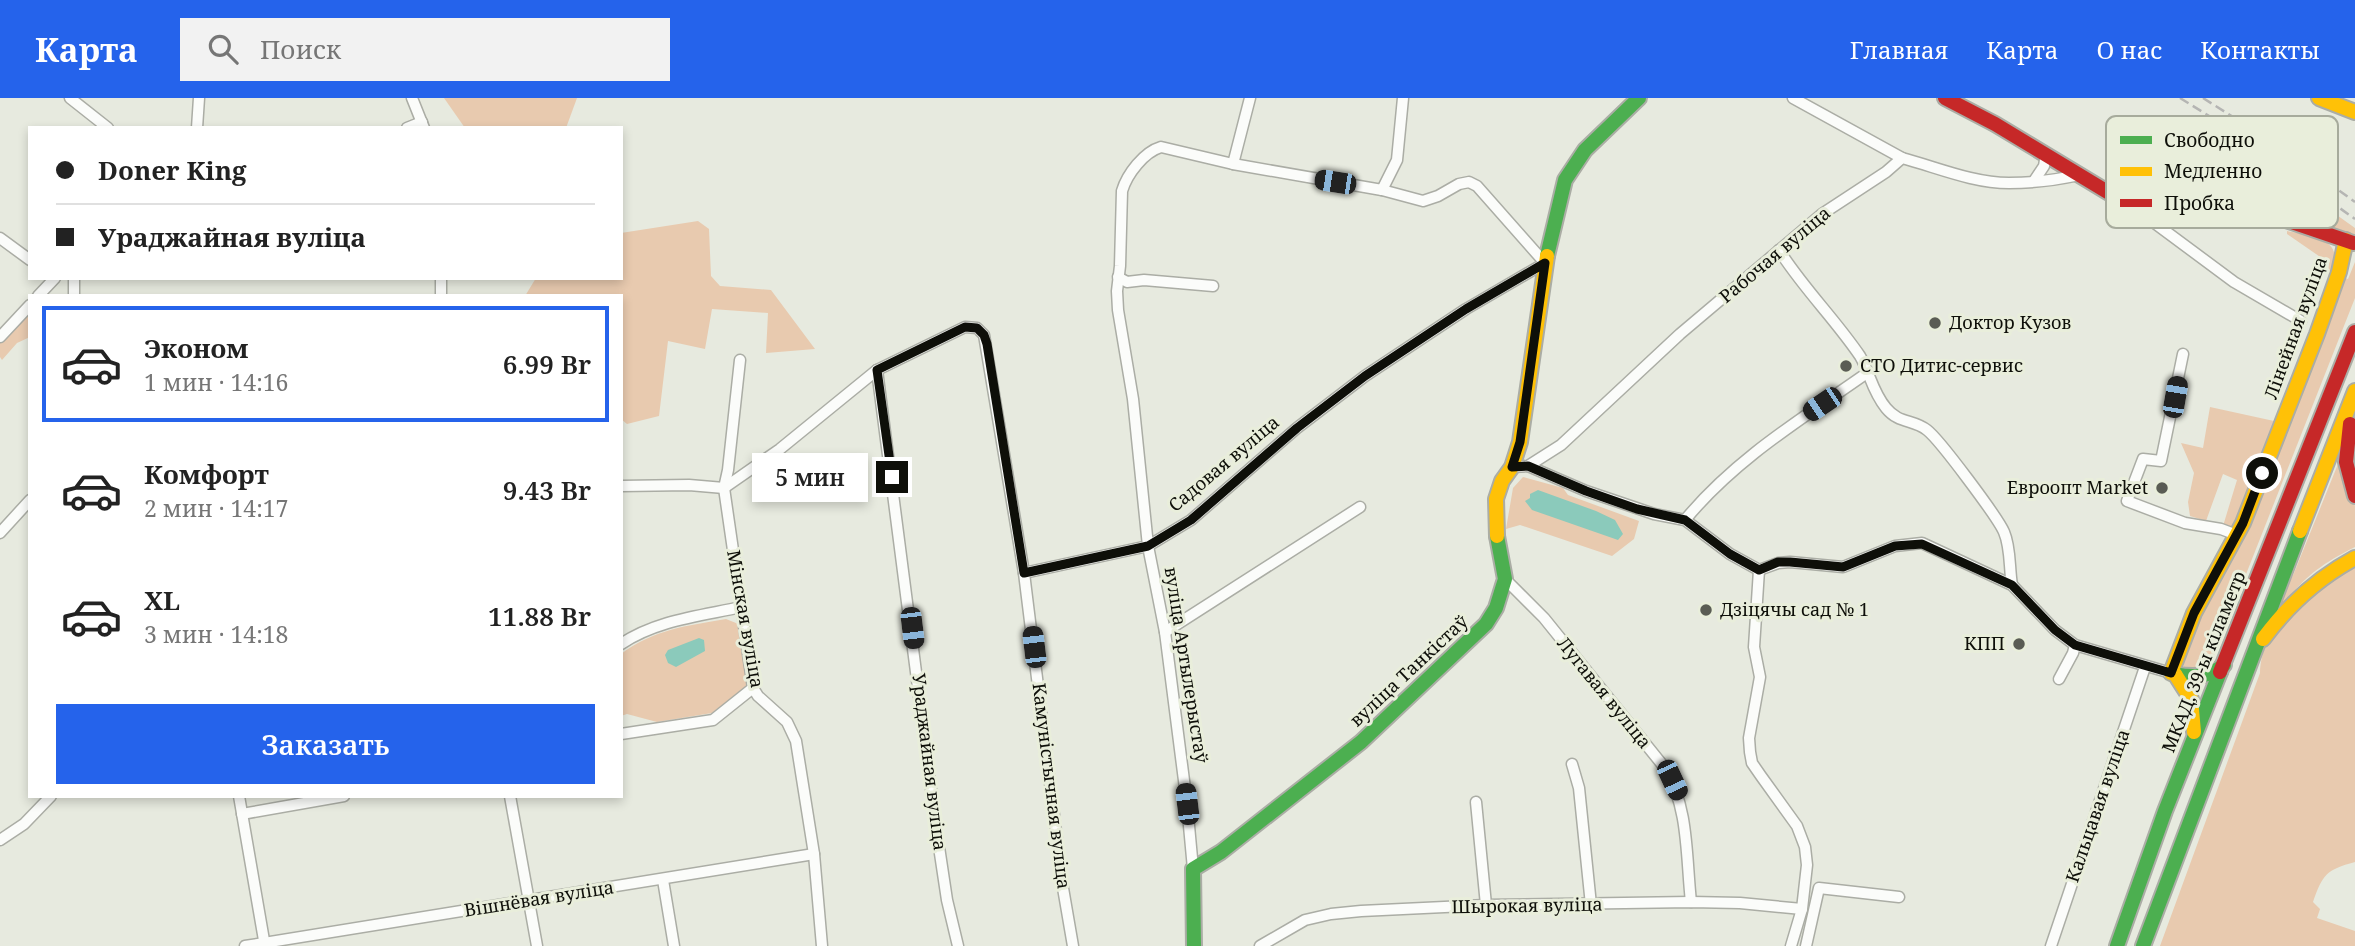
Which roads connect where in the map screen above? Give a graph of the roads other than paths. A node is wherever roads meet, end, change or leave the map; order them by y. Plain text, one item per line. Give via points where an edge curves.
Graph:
1 (69, 98) edge
2 (199, 98) edge
3 (412, 98) edge
4 (1250, 98) edge
5 (1403, 98) edge
6 (1639, 98) edge
7 (1793, 98) edge
8 (1945, 98) edge
9 (2319, 98) edge
10 (2355, 112) edge
11 (423, 125) edge
12 (105, 126) edge
13 (197, 126) edge
14 (2046, 154) junction
15 (1902, 158) junction
16 (1233, 164) junction
17 (2080, 176) junction
18 (2034, 181) junction
19 (1382, 190) junction
20 (2106, 191) edge
21 (2161, 228) edge
22 (2310, 228) edge
23 (0, 238) edge
24 (2351, 242) edge
25 (1779, 250) junction
26 (28, 259) edge
27 (1545, 263) junction
28 (1119, 271) junction
29 (52, 280) edge
30 (1213, 286) dead end
31 (40, 294) edge
32 (28, 307) edge
33 (2301, 321) dead end
34 (2355, 332) edge
35 (0, 337) edge
36 (2183, 354) dead end
37 (740, 360) dead end
38 (877, 370) junction
39 (1867, 373) junction
40 (2355, 391) edge
41 (1528, 466) junction
42 (1512, 467) junction
43 (623, 485) edge
44 (724, 488) junction
45 (2355, 496) edge
46 (28, 502) edge
47 (1360, 506) dead end
48 (1685, 520) junction
49 (0, 533) edge
50 (2237, 535) junction
51 (1148, 546) junction
52 (2355, 558) edge
53 (1759, 570) junction
54 (1024, 573) junction
55 (1505, 579) junction
56 (2012, 585) junction
57 (741, 607) junction
58 (1165, 632) junction
59 (623, 643) edge
60 (2075, 645) junction
61 (2250, 656) junction
62 (2224, 665) junction
63 (2145, 667) junction
64 (2173, 673) junction
65 (2059, 679) dead end
66 (753, 688) junction
67 (623, 734) edge
68 (2195, 736) junction
69 (1572, 764) dead end
70 (49, 798) edge
71 (239, 798) edge
72 (334, 798) edge
73 (510, 798) edge
74 (1476, 802) dead end
75 (242, 814) junction
76 (0, 841) edge
77 (814, 854) junction
78 (1193, 869) junction
79 (663, 880) junction
80 (1899, 897) dead end
81 (529, 900) junction
82 (1691, 902) junction
83 (1486, 905) junction
84 (1591, 905) junction
85 (1802, 909) junction
86 (265, 944) edge
87 (244, 946) edge
88 (537, 946) edge
89 (674, 946) edge
90 (822, 946) edge
91 (958, 946) edge
92 (1073, 946) edge
93 (1194, 946) edge
94 (1260, 946) edge
95 (1791, 946) edge
96 (1807, 946) edge
97 (2051, 946) edge
98 (2117, 946) edge
99 (2143, 946) edge

1 - 12 street
2 - 13 street
3 - 11 street
4 - 16 street
5 - 19 street via 1397,160
6 - 27 main road via 1574,164 1565,180
7 - 15 street
8 - 14 main road, Лінейная вуліца
9 - 10 main road
14 - 17 main road, Лінейная вуліца
14 - 18 street
15 - 18 street via 1975,178
15 - 25 street, Рабочая вуліца
16 - 19 street
16 - 28 street, вуліца Артылерыстаў via 1176,149 1151,150 1124,182
17 - 18 street
17 - 20 main road, Лінейная вуліца
19 - 27 street via 1423,201 1459,184 1472,183
21 - 33 street via 2234,282
22 - 24 main road, Лінейная вуліца
23 - 26 street
24 - 50 main road, Лінейная вуліца
25 - 39 street via 1862,359
25 - 41 street, Рабочая вуліца via 1680,334 1561,446
27 - 42 main road via 1520,442
27 - 51 street, Садовая вуліца via 1365,376 1191,520
28 - 30 street via 1127,282
28 - 51 street, вуліца Артылерыстаў via 1118,310 1133,398
29 - 31 street
32 - 35 street
34 - 62 main road, МКАД, 39-ы кіламетр
36 - 50 street via 2161,461 2143,459 2127,501 2185,523
37 - 44 street, Мінская вуліца
38 - 44 street
38 - 54 street, Камуністычная вуліца via 965,327 977,328 984,335
38 - 91 street, Ураджайная вуліца via 936,827
39 - 48 street via 1765,444 1704,497
39 - 56 street via 1885,407 1895,418 1929,431 1998,522 2008,543
40 - 45 main road via 2346,450
40 - 61 main road
41 - 42 street, Рабочая вуліца
41 - 48 street via 1637,509
42 - 55 main road via 1502,481 1494,516
43 - 44 street
44 - 57 street, Мінская вуліца
46 - 49 street
47 - 58 street
48 - 53 street
50 - 64 main road, Лінейная вуліца via 2194,613
51 - 54 street, Садовая вуліца
51 - 58 street, вуліца Артылерыстаў
52 - 61 main road via 2334,568 2302,594
53 - 56 street via 1778,562 1843,567 1895,546 1922,544
53 - 85 street via 1754,647 1760,677 1749,752 1797,826 1805,847
54 - 92 street, Камуністычная вуліца
55 - 78 main road, вуліца Танкістаў via 1486,624 1361,742
55 - 82 street, Лугавая вуліца via 1544,618 1672,780 1683,810
56 - 60 street
57 - 59 street via 665,623
57 - 66 street, Мінская вуліца
58 - 78 street, вуліца Артылерыстаў
60 - 63 street
60 - 65 street
61 - 99 main road
62 - 64 main road via 2197,678
62 - 68 main road, МКАД, 39-ы кіламетр
63 - 64 street
63 - 97 street, Кальцавая вуліца
64 - 68 main road via 2191,699
66 - 67 street via 713,720
66 - 77 street, Мінская вуліца via 787,722 796,741
68 - 98 main road, МКАД, 39-ы кіламетр
69 - 84 street via 1579,788
70 - 76 street
71 - 75 street
72 - 75 street
73 - 81 street
74 - 83 street
75 - 86 street
77 - 79 street, Вішнёвая вуліца
77 - 90 street, Мінская вуліца
78 - 93 main road, вуліца Артылерыстаў
79 - 81 street, Вішнёвая вуліца
79 - 89 street
80 - 96 street via 1819,888
81 - 86 street, Вішнёвая вуліца
81 - 88 street
82 - 84 street, Шырокая вуліца
82 - 85 street, Шырокая вуліца
83 - 84 street, Шырокая вуліца
83 - 94 street, Шырокая вуліца via 1331,914 1305,920
85 - 95 street
86 - 87 street, Вішнёвая вуліца

